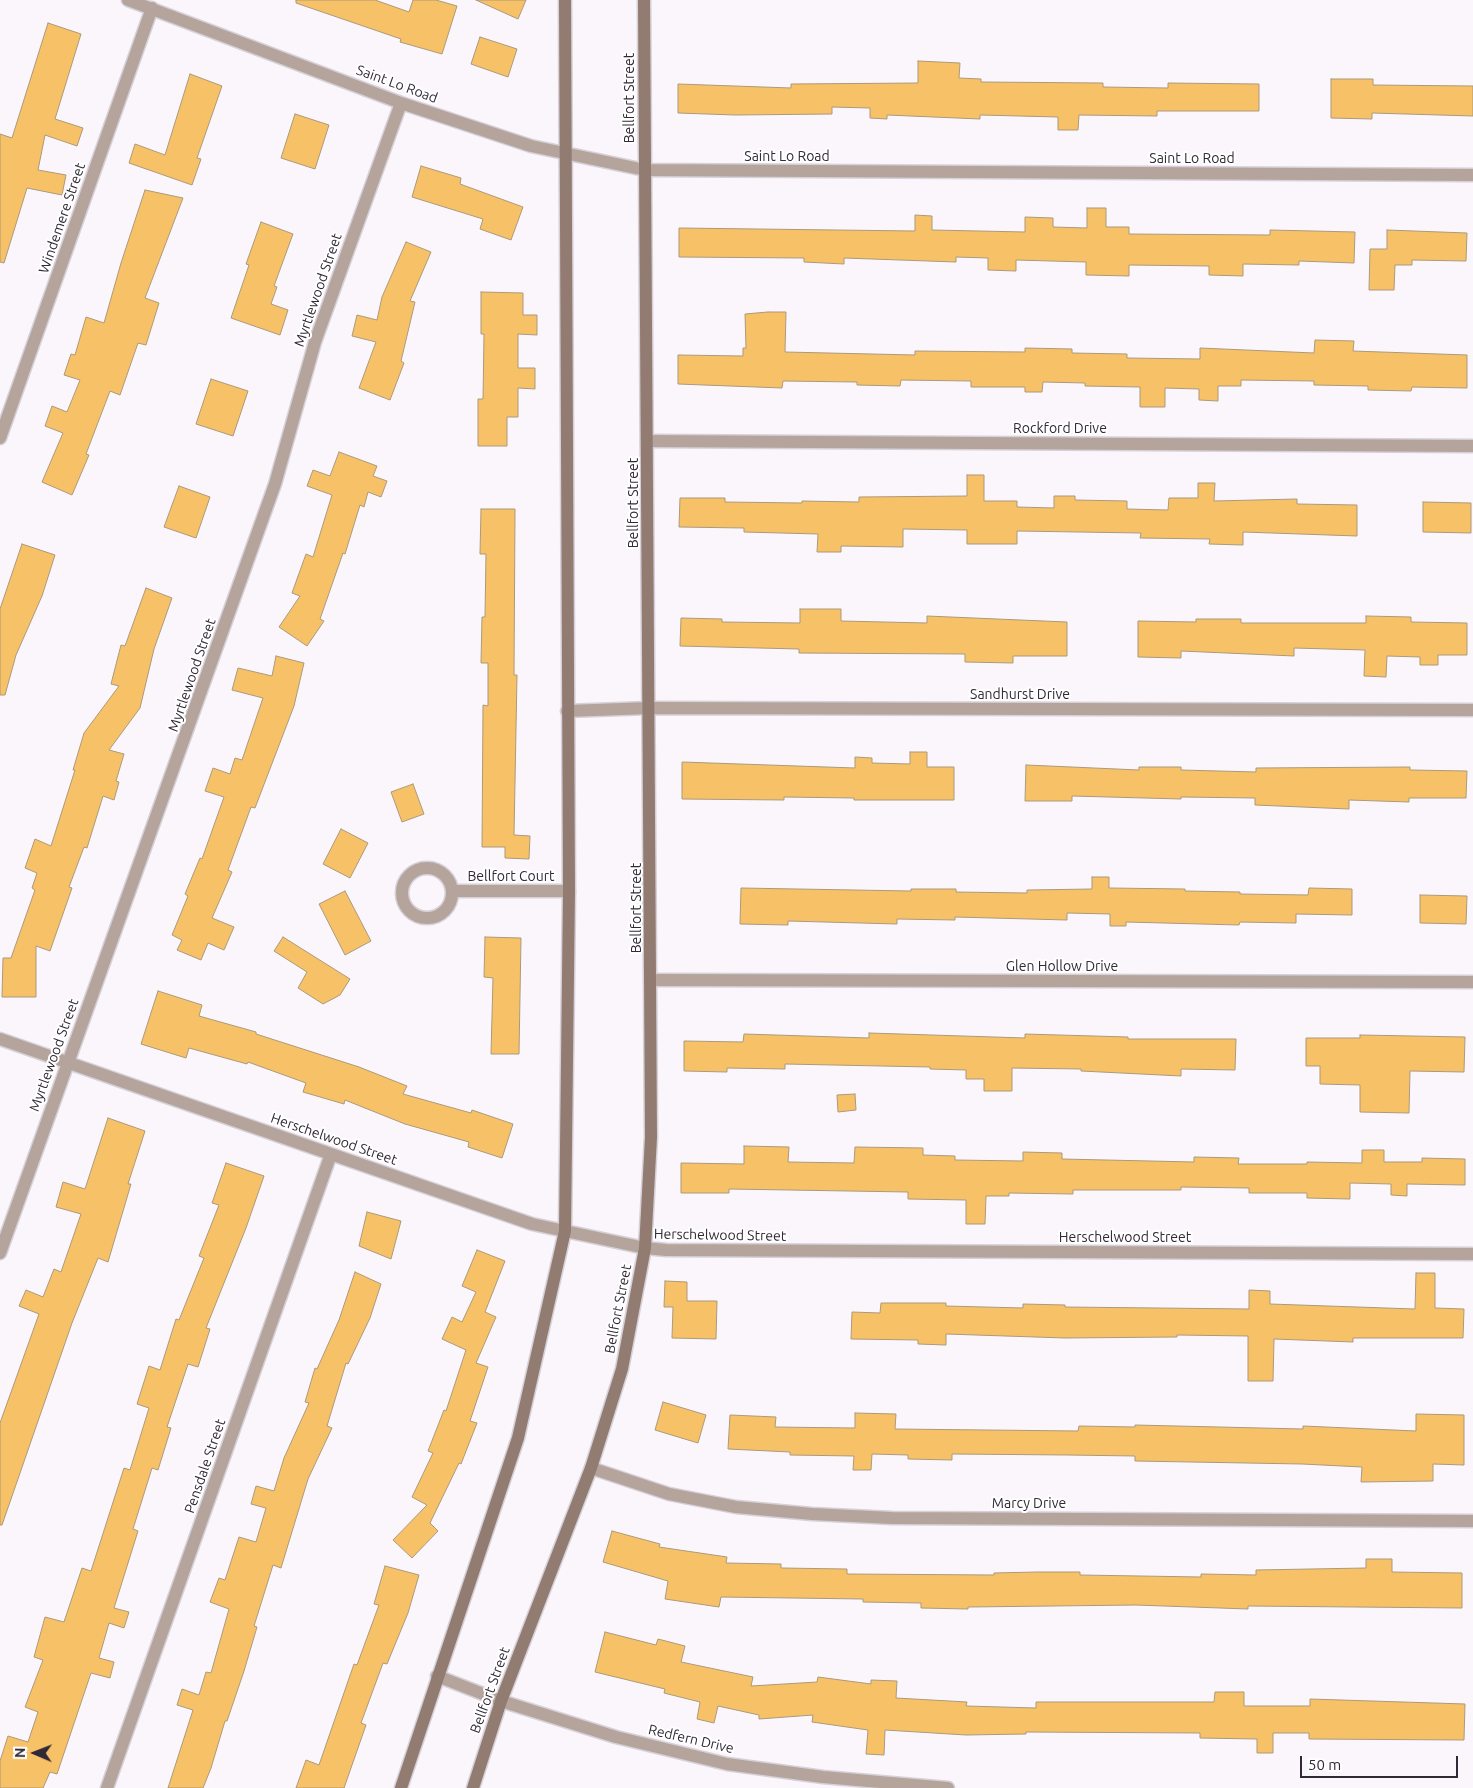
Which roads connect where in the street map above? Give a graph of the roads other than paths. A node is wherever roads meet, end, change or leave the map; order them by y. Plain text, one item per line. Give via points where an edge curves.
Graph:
1 (128, 0) edge
2 (565, 0) edge
3 (644, 0) edge
4 (152, 8) junction
5 (401, 102) junction
6 (566, 154) junction
7 (644, 170) junction
8 (1473, 175) edge
9 (0, 438) edge
10 (648, 441) junction
11 (1473, 446) edge
12 (650, 708) junction
13 (1473, 710) edge
14 (567, 711) junction
15 (452, 891) junction
16 (569, 891) junction
17 (651, 980) junction
18 (1473, 982) edge
19 (0, 1039) edge
20 (68, 1062) junction
21 (331, 1154) junction
22 (565, 1231) junction
23 (645, 1248) junction
24 (0, 1253) edge
25 (1473, 1254) edge
26 (591, 1468) junction
27 (1473, 1521) edge
28 (437, 1676) junction
29 (500, 1701) junction
30 (107, 1788) edge
31 (401, 1788) edge
32 (473, 1788) edge
33 (948, 1788) edge

1 - 4 street, Saint Lo Road
2 - 6 main road
3 - 7 main road, Bellfort Street
4 - 5 street, Saint Lo Road
4 - 9 street, Windemere Street
5 - 6 street, Saint Lo Road via 531,146
5 - 20 street, Myrtlewood Street via 315,342 275,484
6 - 7 street, Saint Lo Road
6 - 14 main road
7 - 8 street, Saint Lo Road
7 - 10 main road, Bellfort Street
10 - 11 street, Rockford Drive
10 - 12 main road, Bellfort Street
12 - 13 street, Sandhurst Drive
12 - 14 street, Sandhurst Drive
12 - 17 main road, Bellfort Street
14 - 16 main road
15 - 15 street, Bellfort Court via 441,872 426,868 411,873 402,895 408,910 415,916 432,918 447,909
15 - 16 street, Bellfort Court
16 - 22 main road
17 - 18 street, Glen Hollow Drive
17 - 23 main road, Bellfort Street via 651,1137
19 - 20 street, Herschelwood Street
20 - 21 street, Herschelwood Street
20 - 24 street, Myrtlewood Street
21 - 22 street, Herschelwood Street via 532,1224
21 - 30 street, Pensdale Street
22 - 23 street, Herschelwood Street
22 - 28 main road via 518,1438
23 - 25 street, Herschelwood Street
23 - 26 main road, Bellfort Street via 622,1369
26 - 27 street, Marcy Drive via 668,1494 736,1507 812,1514 892,1518
26 - 29 main road, Bellfort Street
28 - 29 street, Redfern Drive
28 - 31 main road
29 - 32 main road, Bellfort Street
29 - 33 street, Redfern Drive via 616,1737 727,1764 823,1777

